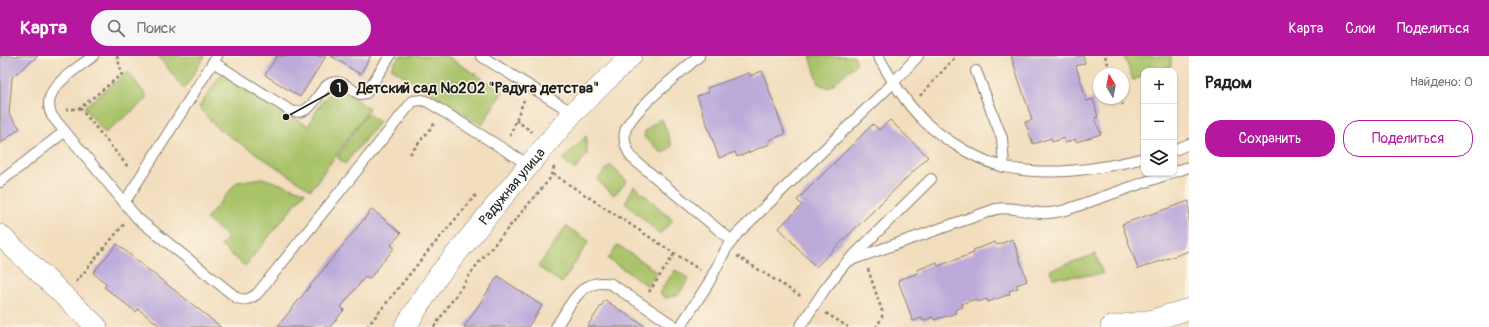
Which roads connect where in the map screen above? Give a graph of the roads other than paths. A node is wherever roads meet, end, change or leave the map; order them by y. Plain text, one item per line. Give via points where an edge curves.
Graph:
1 (93, 56) edge
2 (390, 56) edge
3 (481, 56) edge
4 (631, 56) edge
5 (699, 56) edge
6 (878, 56) edge
7 (918, 56) edge
8 (215, 59) edge
9 (976, 70) dead end
10 (893, 83) junction
11 (573, 114) junction
12 (64, 132) junction
13 (1189, 144) edge
14 (1177, 149) edge
15 (1141, 159) edge
16 (529, 165) junction
17 (1004, 167) junction
18 (1189, 167) edge
19 (1177, 171) edge
20 (1162, 176) edge
21 (931, 179) dead end
22 (0, 182) edge
23 (124, 203) junction
24 (0, 235) edge
25 (729, 245) junction
26 (848, 261) junction
27 (1189, 309) edge
28 (97, 327) edge
29 (405, 327) edge
30 (556, 327) edge
31 (676, 327) edge
32 (680, 327) edge
33 (800, 327) edge
34 (1111, 327) edge

1 - 12 lane via 56,86 48,99 50,112
2 - 8 lane via 366,93 356,94 341,83 329,85 320,92 310,108 297,113
3 - 11 lane
4 - 11 street, Радужная улица
5 - 25 lane via 633,115 625,132 625,145 632,158
6 - 10 lane
7 - 10 lane
8 - 23 lane
9 - 17 lane via 1002,138
10 - 17 lane via 926,122 948,139 986,161
10 - 25 lane
11 - 16 street, Радужная улица
12 - 22 lane
12 - 23 lane
13 - 14 lane
15 - 17 lane via 1094,168 1061,171 1029,171
16 - 23 lane via 422,100 409,104 257,294 247,299 237,298 133,214
16 - 29 street, Радужная улица via 438,276
18 - 19 lane
20 - 26 lane via 1055,213 1015,208 996,209
21 - 26 lane
24 - 28 street
25 - 32 lane via 712,278
26 - 33 lane via 832,279
27 - 34 street via 1153,320
30 - 31 lane via 580,290 592,283 601,282 611,284

